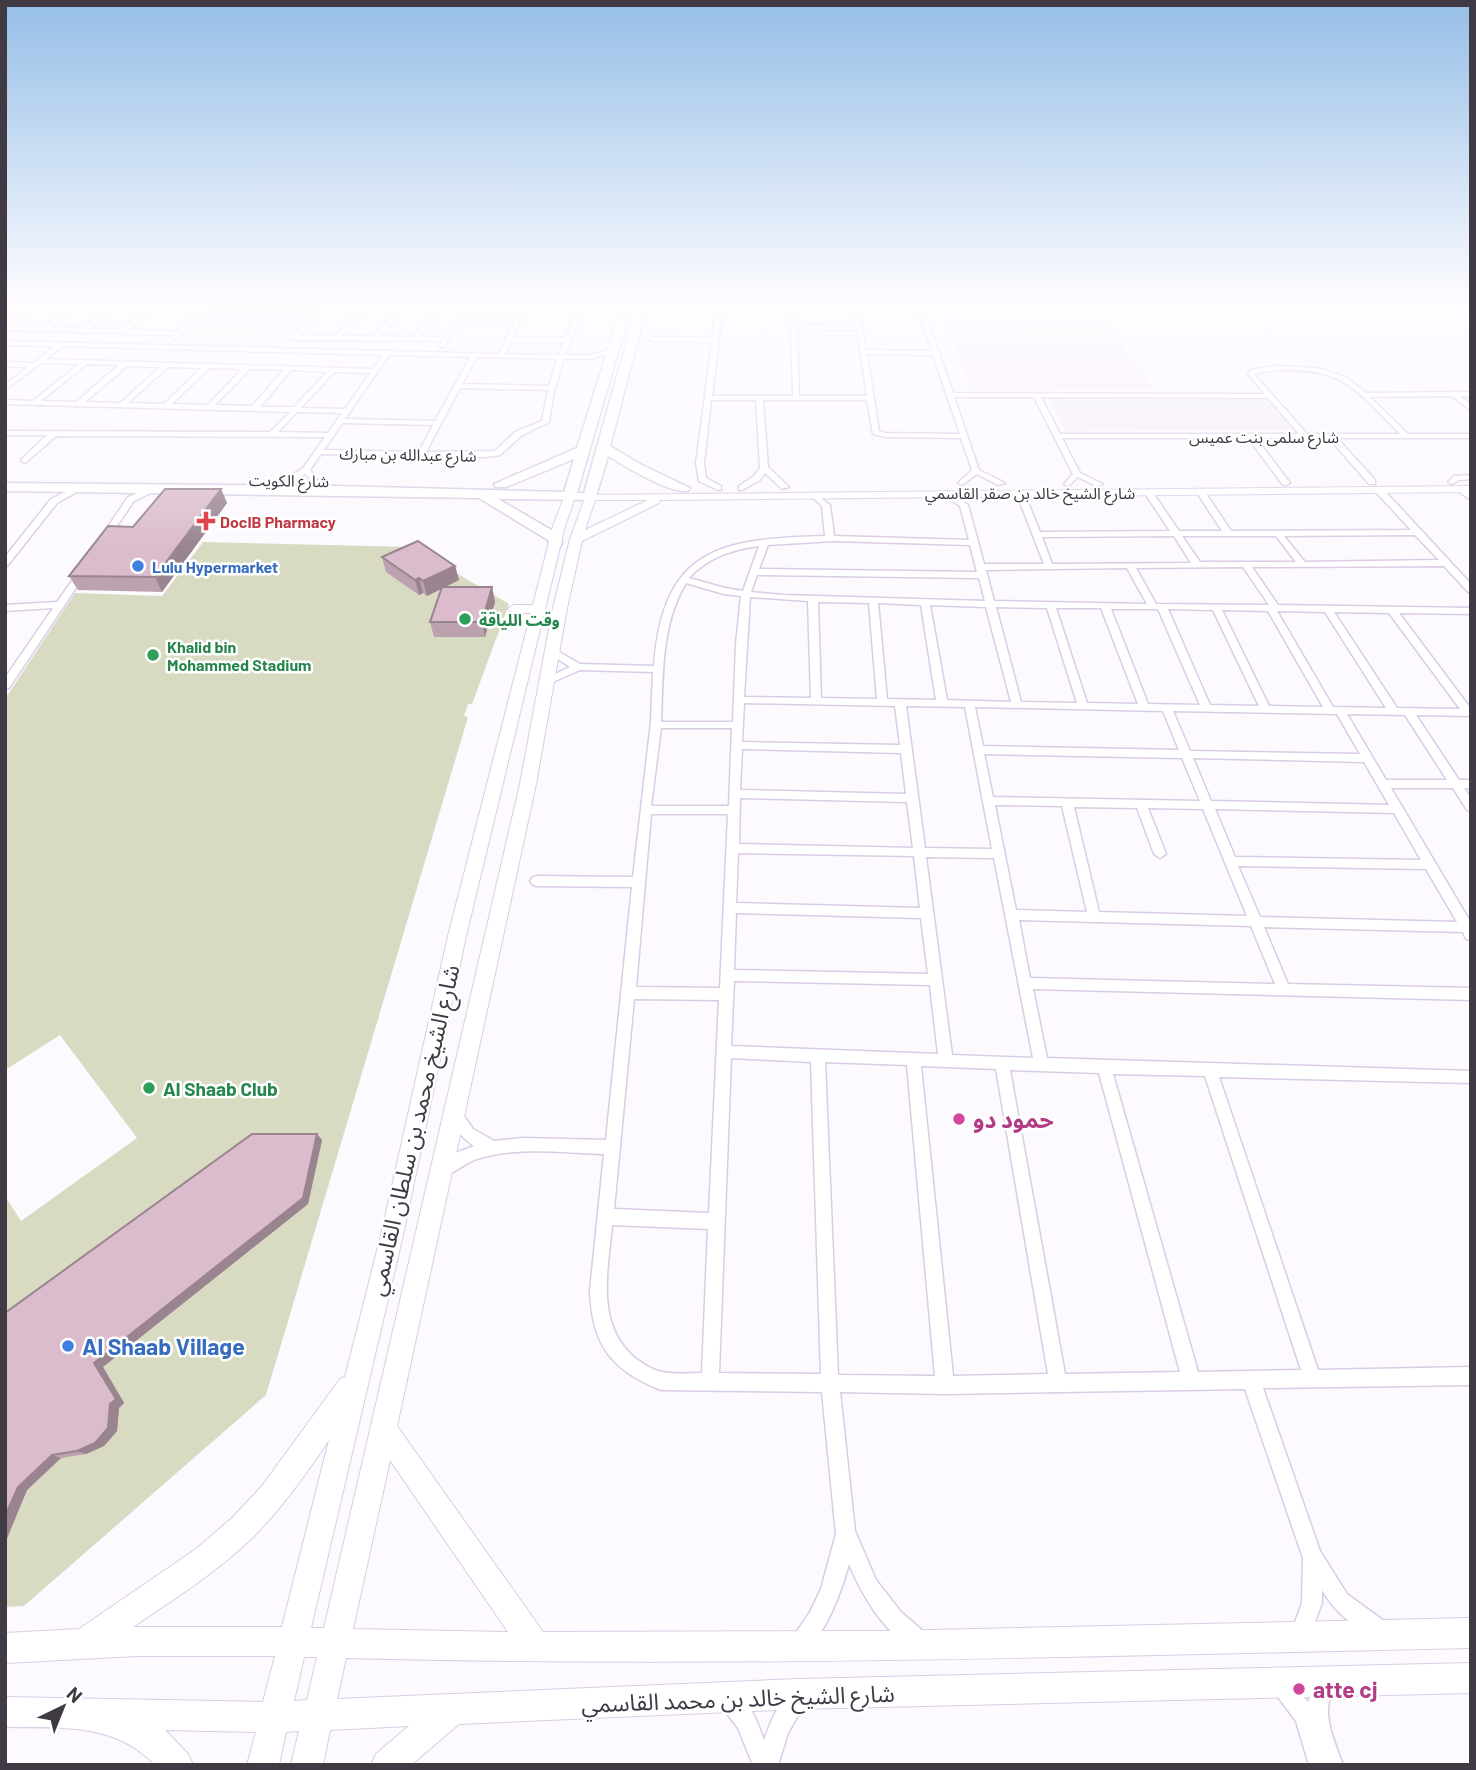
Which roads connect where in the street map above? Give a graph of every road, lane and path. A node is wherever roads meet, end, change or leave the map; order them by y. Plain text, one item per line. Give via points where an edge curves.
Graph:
1 (59, 384) edge
2 (102, 384) edge
3 (146, 384) edge
4 (190, 384) edge
5 (232, 384) edge
6 (276, 384) edge
7 (320, 384) edge
8 (366, 384) edge
9 (552, 384) edge
10 (605, 384) edge
11 (620, 384) edge
12 (710, 384) edge
13 (795, 384) edge
14 (867, 384) edge
15 (945, 384) edge
16 (1259, 384) edge
17 (1352, 384) edge
18 (458, 386) joint
19 (551, 388) junction
20 (1453, 394) junction
21 (1471, 394) edge
22 (949, 395) junction
23 (1365, 395) junction
24 (1036, 396) junction
25 (1270, 396) junction
26 (796, 397) junction
27 (708, 398) junction
28 (869, 398) junction
29 (759, 399) junction
30 (5, 402) edge
31 (16, 402) junction
32 (34, 403) junction
33 (78, 404) junction
34 (122, 405) junction
35 (166, 407) junction
36 (209, 408) junction
37 (254, 409) junction
38 (1471, 409) edge
39 (297, 410) junction
40 (5, 411) edge
41 (346, 411) junction
42 (340, 421) junction
43 (438, 423) junction
44 (5, 433) edge
45 (54, 433) junction
46 (272, 435) junction
47 (330, 435) junction
48 (963, 436) junction
49 (1058, 436) junction
50 (1250, 436) junction
51 (1305, 436) junction
52 (1331, 436) junction
53 (1406, 436) junction
54 (1471, 436) edge
55 (603, 447) junction
56 (585, 449) junction
57 (318, 452) junction
58 (421, 454) junction
59 (25, 461) dead end
60 (764, 468) junction
61 (976, 471) junction
62 (1077, 474) junction
63 (310, 475) junction
64 (5, 477) edge
65 (1001, 483) junction
66 (1286, 483) junction
67 (501, 484) junction
68 (962, 484) junction
69 (1068, 484) junction
70 (1099, 484) junction
71 (1465, 484) edge
72 (5, 486) edge
73 (1376, 486) junction
74 (785, 487) junction
75 (121, 488) junction
76 (161, 488) junction
77 (683, 488) junction
78 (718, 488) junction
79 (742, 488) junction
80 (1147, 488) junction
81 (1200, 491) junction
82 (476, 492) junction
83 (581, 492) junction
84 (980, 492) junction
85 (1020, 492) junction
86 (52, 493) junction
87 (944, 493) junction
88 (814, 495) junction
89 (839, 495) junction
90 (664, 497) junction
91 (1471, 498) edge
92 (131, 499) junction
93 (826, 505) junction
94 (964, 505) junction
95 (1418, 532) junction
96 (1228, 533) junction
97 (1278, 533) junction
98 (1176, 534) junction
99 (1037, 535) junction
100 (576, 539) junction
101 (830, 539) junction
102 (765, 541) junction
103 (555, 544) junction
104 (974, 544) junction
105 (96, 551) edge
106 (89, 561) edge
107 (5, 563) edge
108 (1446, 563) junction
109 (1302, 564) junction
110 (1130, 565) junction
111 (1197, 565) junction
112 (1246, 565) junction
113 (1049, 566) junction
114 (982, 571) junction
115 (754, 572) junction
116 (683, 579) junction
117 (1471, 590) edge
118 (746, 594) junction
119 (813, 600) junction
120 (873, 601) junction
121 (925, 603) junction
122 (990, 604) junction
123 (61, 605) junction
124 (1051, 606) junction
125 (1105, 606) junction
126 (1157, 607) junction
127 (1216, 607) junction
128 (5, 608) edge
129 (1273, 608) junction
130 (539, 609) junction
131 (1328, 609) junction
132 (514, 610) dead end
133 (1392, 611) junction
134 (1471, 611) edge
135 (551, 651) junction
136 (578, 667) junction
137 (658, 669) junction
138 (546, 682) junction
139 (5, 686) edge
140 (740, 700) junction
141 (816, 701) junction
142 (882, 702) junction
143 (900, 703) junction
144 (942, 704) junction
145 (969, 704) junction
146 (1017, 705) junction
147 (1083, 706) junction
148 (1144, 707) junction
149 (1167, 708) junction
150 (1207, 709) junction
151 (1266, 710) junction
152 (1335, 711) junction
153 (1394, 712) junction
154 (1408, 712) junction
155 (1469, 713) edge
156 (656, 724) junction
157 (738, 725) junction
158 (737, 745) junction
159 (906, 749) junction
160 (978, 750) junction
161 (1186, 755) junction
162 (1368, 758) junction
163 (1382, 784) junction
164 (1456, 784) junction
165 (1471, 784) edge
166 (736, 794) junction
167 (912, 798) junction
168 (988, 801) junction
169 (1067, 802) junction
170 (1141, 804) junction
171 (1208, 805) junction
172 (1471, 807) edge
173 (1397, 809) junction
174 (645, 810) junction
175 (735, 810) junction
176 (733, 848) junction
177 (919, 852) junction
178 (999, 854) junction
179 (1160, 854) dead end
180 (1230, 861) junction
181 (1430, 865) junction
182 (536, 881) dead end
183 (637, 882) junction
184 (731, 908) junction
185 (927, 913) junction
186 (1012, 915) junction
187 (1094, 918) junction
188 (1255, 922) junction
189 (1468, 931) edge
190 (728, 975) junction
191 (935, 980) junction
192 (1025, 983) junction
193 (1284, 990) junction
194 (628, 993) junction
195 (727, 994) junction
196 (1471, 995) edge
197 (724, 1052) junction
198 (818, 1056) junction
199 (912, 1059) junction
200 (946, 1061) junction
201 (1002, 1063) junction
202 (1041, 1064) junction
203 (1104, 1067) junction
204 (1210, 1070) junction
205 (1471, 1077) edge
206 (455, 1115) junction
207 (489, 1146) junction
208 (613, 1147) junction
209 (443, 1170) junction
210 (605, 1217) junction
211 (717, 1221) junction
212 (1471, 1376) edge
213 (1312, 1378) junction
214 (1191, 1379) junction
215 (1251, 1379) junction
216 (355, 1380) junction
217 (709, 1382) junction
218 (1058, 1383) junction
219 (830, 1384) junction
220 (945, 1385) junction
221 (384, 1429) junction
222 (845, 1532) junction
223 (1312, 1556) junction
224 (1471, 1633) edge
225 (1389, 1635) junction
226 (1300, 1636) junction
227 (87, 1641) junction
228 (294, 1643) junction
229 (335, 1644) junction
230 (925, 1644) junction
231 (796, 1646) junction
232 (536, 1647) junction
233 (5, 1648) edge
234 (1471, 1678) edge
235 (1328, 1680) junction
236 (1277, 1681) junction
237 (799, 1694) junction
238 (726, 1698) junction
239 (452, 1710) junction
240 (5, 1712) edge
241 (88, 1712) junction
242 (319, 1715) junction
243 (275, 1717) junction
244 (177, 1765) edge
245 (263, 1765) edge
246 (307, 1765) edge
247 (387, 1765) edge
248 (765, 1765) edge
249 (1320, 1765) edge
250 (1332, 1765) edge

1 - 32 street
2 - 33 street
3 - 34 street
4 - 35 street
5 - 36 street
6 - 37 street
7 - 39 street
8 - 41 street
9 - 19 street, شارع عبدالله بن مبارك
10 - 56 main road, شارع الشيخ محمد بن سلطان القاسمي
11 - 55 main road, شارع الشيخ محمد بن سلطان القاسمي
12 - 27 street
13 - 26 street
14 - 28 street
15 - 22 street
16 - 25 street
17 - 23 street
18 - 19 street
18 - 43 street
19 - 58 street, شارع عبدالله بن مبارك via 545,422 518,434 497,453
20 - 21 street
20 - 23 street
20 - 38 street
22 - 24 street
22 - 48 street
23 - 53 street
24 - 25 street
24 - 49 street
25 - 51 street
26 - 28 street
26 - 29 street
27 - 29 street
27 - 78 street via 701,475
28 - 48 street via 874,429 885,435
29 - 60 street
30 - 31 street
31 - 32 street
31 - 40 street
32 - 33 street
33 - 34 street
34 - 35 street
35 - 36 street
36 - 37 street
37 - 39 street
39 - 41 street
39 - 46 street
41 - 42 street
42 - 43 street
42 - 47 street
43 - 58 street
44 - 45 street
45 - 46 street
45 - 59 street
46 - 47 street
47 - 57 street
48 - 61 street
49 - 50 street, شارع سلمى بنت عميس
49 - 62 street
50 - 51 street, شارع سلمى بنت عميس
50 - 66 street
51 - 52 street, شارع سلمى بنت عميس
52 - 53 street, شارع سلمى بنت عميس
52 - 73 street
53 - 54 street, شارع سلمى بنت عميس
55 - 77 main road via 626,463
55 - 83 main road, شارع الشيخ محمد بن سلطان القاسمي
56 - 67 main road
56 - 83 main road, شارع الشيخ محمد بن سلطان القاسمي
57 - 58 street, شارع عبدالله بن مبارك
57 - 63 street
60 - 74 street
60 - 79 street
61 - 65 street
61 - 68 street
62 - 69 street
62 - 70 street
63 - 64 main road, شارع الكويت via 288,480
63 - 67 main road, شارع الكويت
65 - 68 main road, شارع الشيخ خالد بن صقر القاسمي
65 - 69 main road, شارع الشيخ خالد بن صقر القاسمي
66 - 73 main road, شارع الشيخ خالد بن صقر القاسمي
66 - 80 main road, شارع الشيخ خالد بن صقر القاسمي
67 - 83 main road, شارع الكويت
68 - 74 main road, شارع الشيخ خالد بن صقر القاسمي
69 - 70 main road, شارع الشيخ خالد بن صقر القاسمي
70 - 80 main road, شارع الشيخ خالد بن صقر القاسمي
71 - 73 main road, شارع الشيخ خالد بن صقر القاسمي
71 - 91 street
72 - 86 main road, شارع الكويت
73 - 81 main road, شارع الشيخ خالد بن صقر القاسمي
73 - 95 street
74 - 79 main road, شارع الشيخ خالد بن صقر القاسمي
75 - 76 main road, شارع الكويت
75 - 86 main road, شارع الكويت via 82,487
75 - 92 street via 127,489
76 - 82 main road, شارع الكويت
76 - 92 street
77 - 78 main road, شارع الشيخ خالد بن صقر القاسمي
77 - 83 main road, شارع الشيخ خالد بن صقر القاسمي
78 - 79 main road, شارع الشيخ خالد بن صقر القاسمي
80 - 81 main road, شارع الشيخ خالد بن صقر القاسمي
80 - 85 main road, شارع الشيخ خالد بن صقر القاسمي
80 - 98 street
81 - 96 street
82 - 83 main road, شارع الكويت
82 - 103 main road via 555,538
83 - 90 main road, شارع الشيخ خالد بن صقر القاسمي
83 - 100 main road, شارع الشيخ محمد بن سلطان القاسمي
83 - 103 main road, شارع الشيخ محمد بن سلطان القاسمي
84 - 85 main road, شارع الشيخ خالد بن صقر القاسمي
84 - 87 main road, شارع الشيخ خالد بن صقر القاسمي
84 - 94 street
85 - 99 street
86 - 107 street
87 - 89 main road, شارع الشيخ خالد بن صقر القاسمي
87 - 94 street
88 - 89 main road, شارع الشيخ خالد بن صقر القاسمي
88 - 90 main road, شارع الشيخ خالد بن صقر القاسمي
88 - 93 street
89 - 93 street
90 - 100 main road
92 - 105 street
93 - 101 street
94 - 104 street
95 - 97 street
95 - 108 street
96 - 97 street
96 - 98 street
97 - 109 street
98 - 99 street
98 - 111 street
99 - 113 street
100 - 135 main road, شارع الشيخ محمد بن سلطان القاسمي
101 - 102 street
101 - 104 street
102 - 115 street
102 - 116 street via 722,551 699,563
103 - 130 main road, شارع الشيخ محمد بن سلطان القاسمي
104 - 114 street
106 - 123 street
108 - 109 street
108 - 117 street
109 - 112 street
110 - 111 street
110 - 113 street
110 - 126 street
111 - 112 street
112 - 129 street
113 - 114 street
114 - 115 street
114 - 122 street
115 - 118 street
116 - 118 street
116 - 137 street via 667,614
118 - 119 street
118 - 140 street
119 - 120 street
119 - 141 street
120 - 121 street
120 - 142 street
121 - 122 street
121 - 144 street
122 - 124 street
122 - 146 street
123 - 128 street
123 - 139 street
124 - 125 street
124 - 147 street
125 - 126 street
125 - 148 street
126 - 127 street
126 - 150 street
127 - 129 street
127 - 151 street
129 - 131 street
129 - 152 street
130 - 132 main road
130 - 216 main road, شارع الشيخ محمد بن سلطان القاسمي via 457,936 392,1235
131 - 133 street
131 - 153 street
133 - 134 street
133 - 155 street
135 - 136 street
135 - 138 main road, شارع الشيخ محمد بن سلطان القاسمي
136 - 137 street
136 - 138 street
137 - 156 street
138 - 206 main road, شارع الشيخ محمد بن سلطان القاسمي
140 - 141 street
140 - 157 street
141 - 142 street
142 - 143 street
143 - 144 street
143 - 159 street
144 - 145 street
145 - 146 street
145 - 160 street
146 - 147 street
147 - 148 street
148 - 149 street
149 - 150 street
149 - 161 street
150 - 151 street
151 - 152 street
152 - 153 street
152 - 162 street
153 - 154 street
154 - 155 street
154 - 164 street
156 - 157 street
156 - 174 street
157 - 158 street
158 - 159 street
158 - 166 street
159 - 167 street
160 - 161 street
160 - 168 street
161 - 162 street
161 - 171 street
162 - 163 street
163 - 164 street
163 - 173 street
164 - 165 street
164 - 172 street
166 - 167 street
166 - 175 street
167 - 177 street
168 - 169 street
168 - 178 street
169 - 170 street
169 - 187 street
170 - 171 street
170 - 179 street
171 - 173 street
171 - 180 street
173 - 181 street
174 - 175 street
174 - 183 street
175 - 176 street
176 - 177 street
176 - 184 street
177 - 178 street
177 - 185 street
178 - 186 street
180 - 181 street
180 - 188 street
181 - 189 street
182 - 183 street
183 - 194 street
184 - 185 street
184 - 190 street
185 - 191 street
186 - 187 street
186 - 192 street
187 - 188 street
188 - 189 street
188 - 193 street
190 - 191 street
190 - 195 street
191 - 200 street
192 - 193 street
192 - 202 street
193 - 196 street
194 - 195 street
194 - 208 street
195 - 197 street
197 - 198 street
197 - 211 street
198 - 199 street
198 - 219 street
199 - 200 street
199 - 220 street
200 - 201 street
201 - 202 street
201 - 218 street
202 - 203 street
203 - 204 street
203 - 214 street
204 - 205 street
204 - 213 street
206 - 207 street via 468,1134
206 - 209 main road, شارع الشيخ محمد بن سلطان القاسمي
207 - 208 street
207 - 209 street via 464,1154
208 - 210 street
209 - 221 main road, شارع الشيخ محمد بن سلطان القاسمي
210 - 211 street
210 - 217 street via 598,1306 612,1349 647,1377
211 - 217 street
212 - 213 street
213 - 215 street
214 - 215 street
214 - 218 street
215 - 223 street
216 - 227 main road via 275,1492 241,1529
216 - 228 main road, شارع الشيخ محمد بن سلطان القاسمي
217 - 219 street
218 - 220 street
219 - 220 street
219 - 222 street
221 - 229 main road, شارع الشيخ محمد بن سلطان القاسمي
221 - 232 main road
222 - 230 street via 859,1569 881,1604
222 - 231 street via 830,1594
223 - 225 street via 1340,1601
223 - 226 street via 1312,1603
224 - 225 main road
225 - 226 main road
226 - 230 main road
227 - 228 main road
227 - 233 main road
228 - 229 main road
228 - 243 main road, شارع الشيخ محمد بن سلطان القاسمي
229 - 232 main road
229 - 242 main road, شارع الشيخ محمد بن سلطان القاسمي
230 - 231 main road
231 - 232 main road
234 - 235 main road, شارع الشيخ خالد بن محمد القاسمي
235 - 236 main road, شارع الشيخ خالد بن محمد القاسمي
235 - 250 street via 1318,1709
236 - 237 main road, شارع الشيخ خالد بن محمد القاسمي
236 - 249 street via 1305,1715
237 - 238 main road, شارع الشيخ خالد بن محمد القاسمي
237 - 248 street
238 - 239 main road, شارع الشيخ خالد بن محمد القاسمي
238 - 248 street via 746,1721
239 - 242 main road, شارع الشيخ خالد بن محمد القاسمي
239 - 247 main road
240 - 241 main road, شارع الشيخ خالد بن محمد القاسمي
241 - 243 main road, شارع الشيخ خالد بن محمد القاسمي
241 - 244 main road via 155,1741
242 - 243 main road, شارع الشيخ خالد بن محمد القاسمي
242 - 246 main road, شارع الشيخ محمد بن سلطان القاسمي
243 - 245 main road, شارع الشيخ محمد بن سلطان القاسمي

